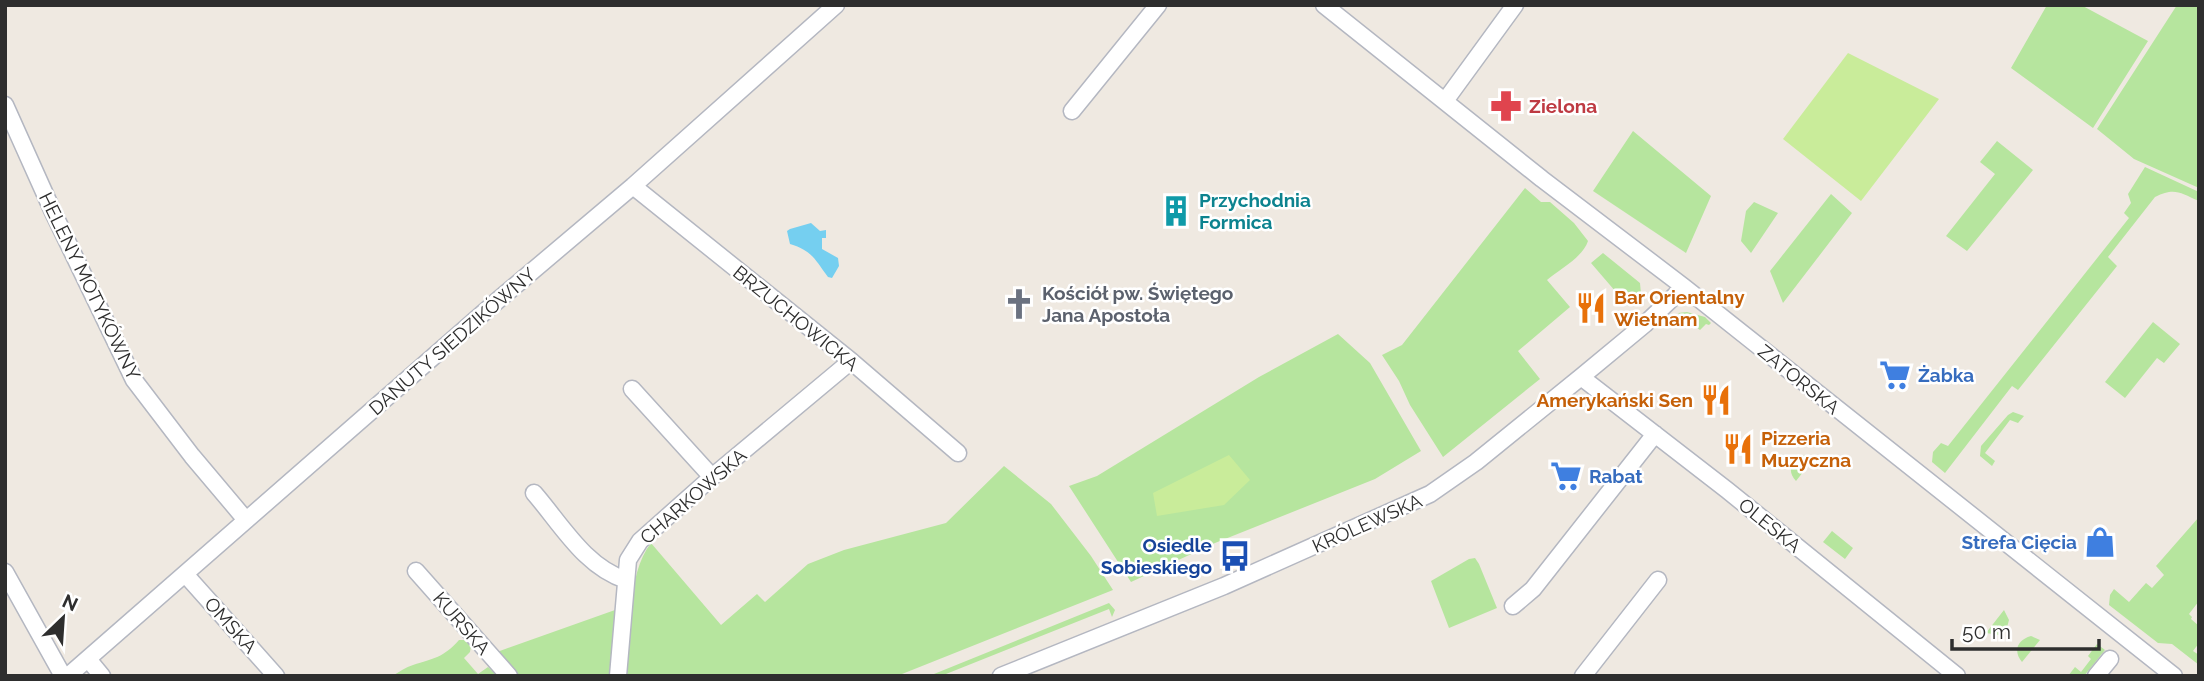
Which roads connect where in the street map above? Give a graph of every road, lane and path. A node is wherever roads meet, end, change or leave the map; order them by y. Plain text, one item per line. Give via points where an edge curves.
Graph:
1 (836, 5) edge
2 (1158, 5) edge
3 (1324, 5) edge
4 (1515, 5) edge
5 (1445, 101) junction
6 (5, 105) edge
7 (1072, 111) dead end
8 (632, 186) junction
9 (1684, 287) junction
10 (851, 362) junction
11 (1581, 377) junction
12 (632, 389) dead end
13 (1655, 434) junction
14 (958, 453) dead end
15 (712, 477) junction
16 (534, 493) dead end
17 (246, 520) junction
18 (416, 571) dead end
19 (5, 572) edge
20 (185, 574) junction
21 (626, 580) junction
22 (1658, 580) dead end
23 (1513, 606) dead end
24 (88, 659) junction
25 (2110, 659) dead end
26 (62, 676) edge
27 (68, 676) edge
28 (102, 676) edge
29 (276, 676) edge
30 (509, 676) edge
31 (618, 676) edge
32 (1001, 676) edge
33 (1583, 676) edge
34 (1957, 676) edge
35 (2096, 676) edge
36 (2174, 676) edge

1 - 8 street, DANUTY SIEDZIKÓWNY
2 - 7 street
3 - 5 street, ZATORSKA
4 - 5 street
5 - 9 street, ZATORSKA
6 - 17 street, HELENY MOTYKÓWNY via 134,380
8 - 10 street, BRZUCHOWICKA
8 - 17 street, DANUTY SIEDZIKÓWNY
9 - 11 street, KRÓLEWSKA
9 - 36 street, ZATORSKA
10 - 14 street, BRZUCHOWICKA
10 - 15 street, CHARKOWSKA
11 - 13 street, OLESKA
11 - 32 street, KRÓLEWSKA via 1476,463 1430,494 1224,586
12 - 15 street
13 - 23 street via 1533,589
13 - 34 street, OLESKA
15 - 21 street, CHARKOWSKA via 640,541 628,560
16 - 21 street via 591,561
17 - 20 street, DANUTY SIEDZIKÓWNY
18 - 30 street, KURSKA
19 - 26 street
20 - 24 street, DANUTY SIEDZIKÓWNY
20 - 29 street, OMSKA
21 - 31 street, CHARKOWSKA
22 - 33 street
24 - 27 street, DANUTY SIEDZIKÓWNY
24 - 28 street
25 - 35 street

